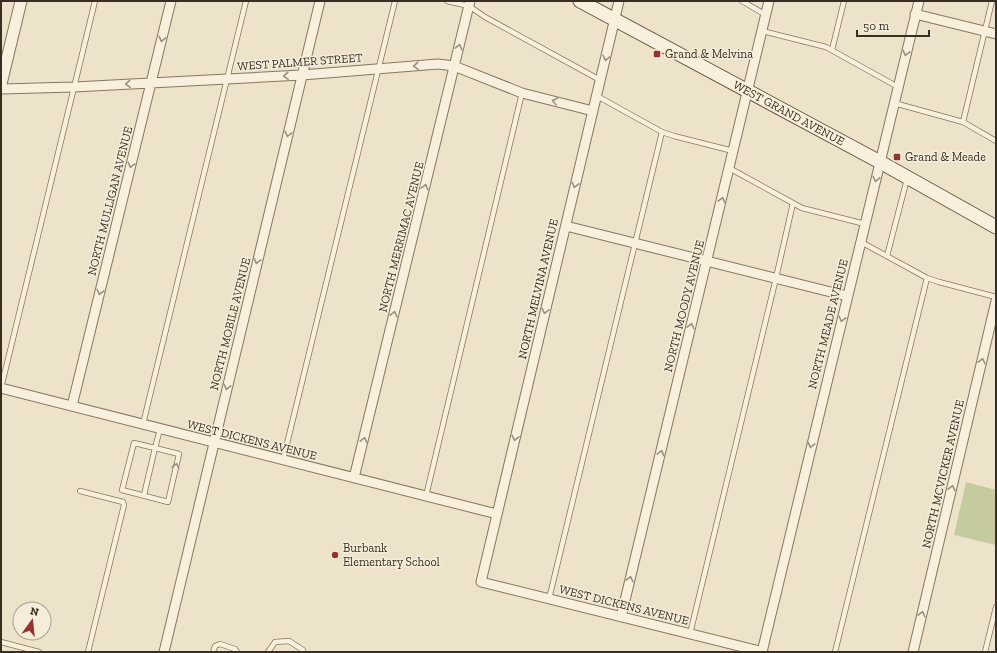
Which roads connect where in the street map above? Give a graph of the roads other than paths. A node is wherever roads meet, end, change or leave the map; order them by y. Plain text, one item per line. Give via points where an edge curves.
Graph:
1 (21, 1) edge
2 (95, 1) edge
3 (171, 1) edge
4 (246, 1) edge
5 (320, 1) edge
6 (395, 1) edge
7 (447, 1) edge
8 (580, 1) edge
9 (619, 1) edge
10 (742, 1) edge
11 (769, 1) edge
12 (844, 1) edge
13 (919, 1) edge
14 (992, 1) edge
15 (470, 3) edge
16 (915, 14) junction
17 (766, 15) junction
18 (615, 20) junction
19 (762, 31) junction
20 (985, 32) junction
21 (996, 34) edge
22 (832, 50) junction
23 (454, 66) junction
24 (379, 68) junction
25 (302, 75) junction
26 (227, 79) junction
27 (600, 80) junction
28 (151, 82) junction
29 (1, 84) edge
30 (74, 87) junction
31 (898, 87) junction
32 (1, 89) edge
33 (748, 92) junction
34 (522, 93) junction
35 (597, 96) junction
36 (894, 103) junction
37 (593, 111) junction
38 (963, 122) junction
39 (662, 132) junction
40 (996, 141) edge
41 (733, 152) junction
42 (880, 162) junction
43 (729, 168) junction
44 (907, 178) junction
45 (793, 203) junction
46 (865, 224) junction
47 (566, 226) junction
48 (996, 228) edge
49 (860, 242) junction
50 (635, 243) junction
51 (887, 256) junction
52 (707, 261) junction
53 (776, 278) junction
54 (927, 278) junction
55 (848, 296) junction
56 (996, 297) edge
57 (996, 301) edge
58 (994, 315) edge
59 (1, 388) edge
60 (72, 406) junction
61 (143, 424) junction
62 (160, 429) junction
63 (214, 442) junction
64 (155, 448) junction
65 (283, 460) junction
66 (354, 478) junction
67 (80, 491) dead end
68 (144, 495) junction
69 (426, 496) junction
70 (497, 514) junction
71 (481, 582) joint
72 (549, 599) junction
73 (996, 608) edge
74 (621, 617) junction
75 (690, 634) junction
76 (1, 642) edge
77 (38, 652) edge
78 (88, 652) edge
79 (164, 652) edge
80 (213, 652) edge
81 (237, 652) edge
82 (268, 652) edge
83 (303, 652) edge
84 (762, 652) edge
85 (835, 652) edge
86 (913, 652) edge
87 (985, 652) edge

1 - 29 street
2 - 30 lane
3 -> 28 street, NORTH MULLIGAN AVENUE
4 - 26 lane
5 - 25 street, NORTH MOBILE AVENUE
6 - 24 lane
7 - 15 lane
8 - 18 main road, WEST GRAND AVENUE
9 - 18 street, NORTH MELVINA AVENUE
10 - 17 lane
11 - 17 street, NORTH MOODY AVENUE
12 - 22 lane
13 - 16 street, NORTH MEADE AVENUE
14 - 20 lane
23 -> 15 street, NORTH MERRIMAC AVENUE
15 - 27 lane via 484,17
16 - 20 street
16 -> 31 street, NORTH MEADE AVENUE
17 - 19 street, NORTH MOODY AVENUE
18 -> 27 street, NORTH MELVINA AVENUE
18 - 33 main road, WEST GRAND AVENUE
19 - 22 lane
19 - 33 street, NORTH MOODY AVENUE
20 - 21 street
20 - 38 lane
22 - 31 lane
23 -> 24 street, WEST PALMER STREET via 438,64
23 - 34 street, WEST PALMER STREET
66 -> 23 street, NORTH MERRIMAC AVENUE
24 - 25 street, WEST PALMER STREET
24 - 65 lane
25 -> 26 street, WEST PALMER STREET
25 -> 63 street, NORTH MOBILE AVENUE
26 - 28 street, WEST PALMER STREET
26 - 61 lane
27 - 35 street, NORTH MELVINA AVENUE
28 -> 30 street, WEST PALMER STREET
28 -> 60 street, NORTH MULLIGAN AVENUE
30 - 32 street, WEST PALMER STREET
30 - 59 lane
31 - 36 street, NORTH MEADE AVENUE
33 - 41 street, NORTH MOODY AVENUE
33 - 42 main road, WEST GRAND AVENUE
37 -> 34 street, WEST PALMER STREET
34 - 69 lane
35 - 37 street, NORTH MELVINA AVENUE
35 - 39 lane
36 - 38 lane
36 - 42 street, NORTH MEADE AVENUE
37 -> 47 street, NORTH MELVINA AVENUE
38 - 40 lane
39 - 41 lane
39 - 50 lane
41 - 43 street, NORTH MOODY AVENUE
42 - 44 main road, WEST GRAND AVENUE
42 -> 46 street, NORTH MEADE AVENUE
43 - 45 lane
52 -> 43 street, NORTH MOODY AVENUE
44 - 48 main road, WEST GRAND AVENUE
44 - 51 lane
45 - 46 lane via 802,208
45 - 53 lane
46 - 49 street, NORTH MEADE AVENUE
47 - 50 street
47 -> 70 street, NORTH MELVINA AVENUE
49 - 51 lane
49 - 55 street, NORTH MEADE AVENUE
50 - 52 street
50 - 72 lane
51 - 54 lane
52 - 53 street
74 -> 52 street, NORTH MOODY AVENUE
53 - 55 street
53 - 75 lane
54 - 56 lane
54 - 85 lane
55 -> 84 street, NORTH MEADE AVENUE
57 - 58 street, NORTH MCVICKER AVENUE
86 -> 58 street, NORTH MCVICKER AVENUE
59 - 60 street, WEST DICKENS AVENUE
60 - 61 street, WEST DICKENS AVENUE
61 - 62 street, WEST DICKENS AVENUE
62 - 63 street, WEST DICKENS AVENUE
62 - 64 lane
63 - 65 street, WEST DICKENS AVENUE
63 - 79 street, NORTH MOBILE AVENUE
64 - 68 lane
64 - 68 lane via 134,443 122,490
68 -> 64 lane via 168,502 179,454
65 - 66 street, WEST DICKENS AVENUE
66 - 69 street, WEST DICKENS AVENUE
67 - 78 lane via 119,500 124,506
69 - 70 street, WEST DICKENS AVENUE
70 - 71 street, NORTH MELVINA AVENUE
71 - 72 street, WEST DICKENS AVENUE
72 - 74 street, WEST DICKENS AVENUE
73 - 87 lane
74 - 75 street, WEST DICKENS AVENUE
75 - 84 street, WEST DICKENS AVENUE
76 - 77 lane
80 - 81 lane via 215,646 220,644
82 - 83 lane via 275,642 289,641

